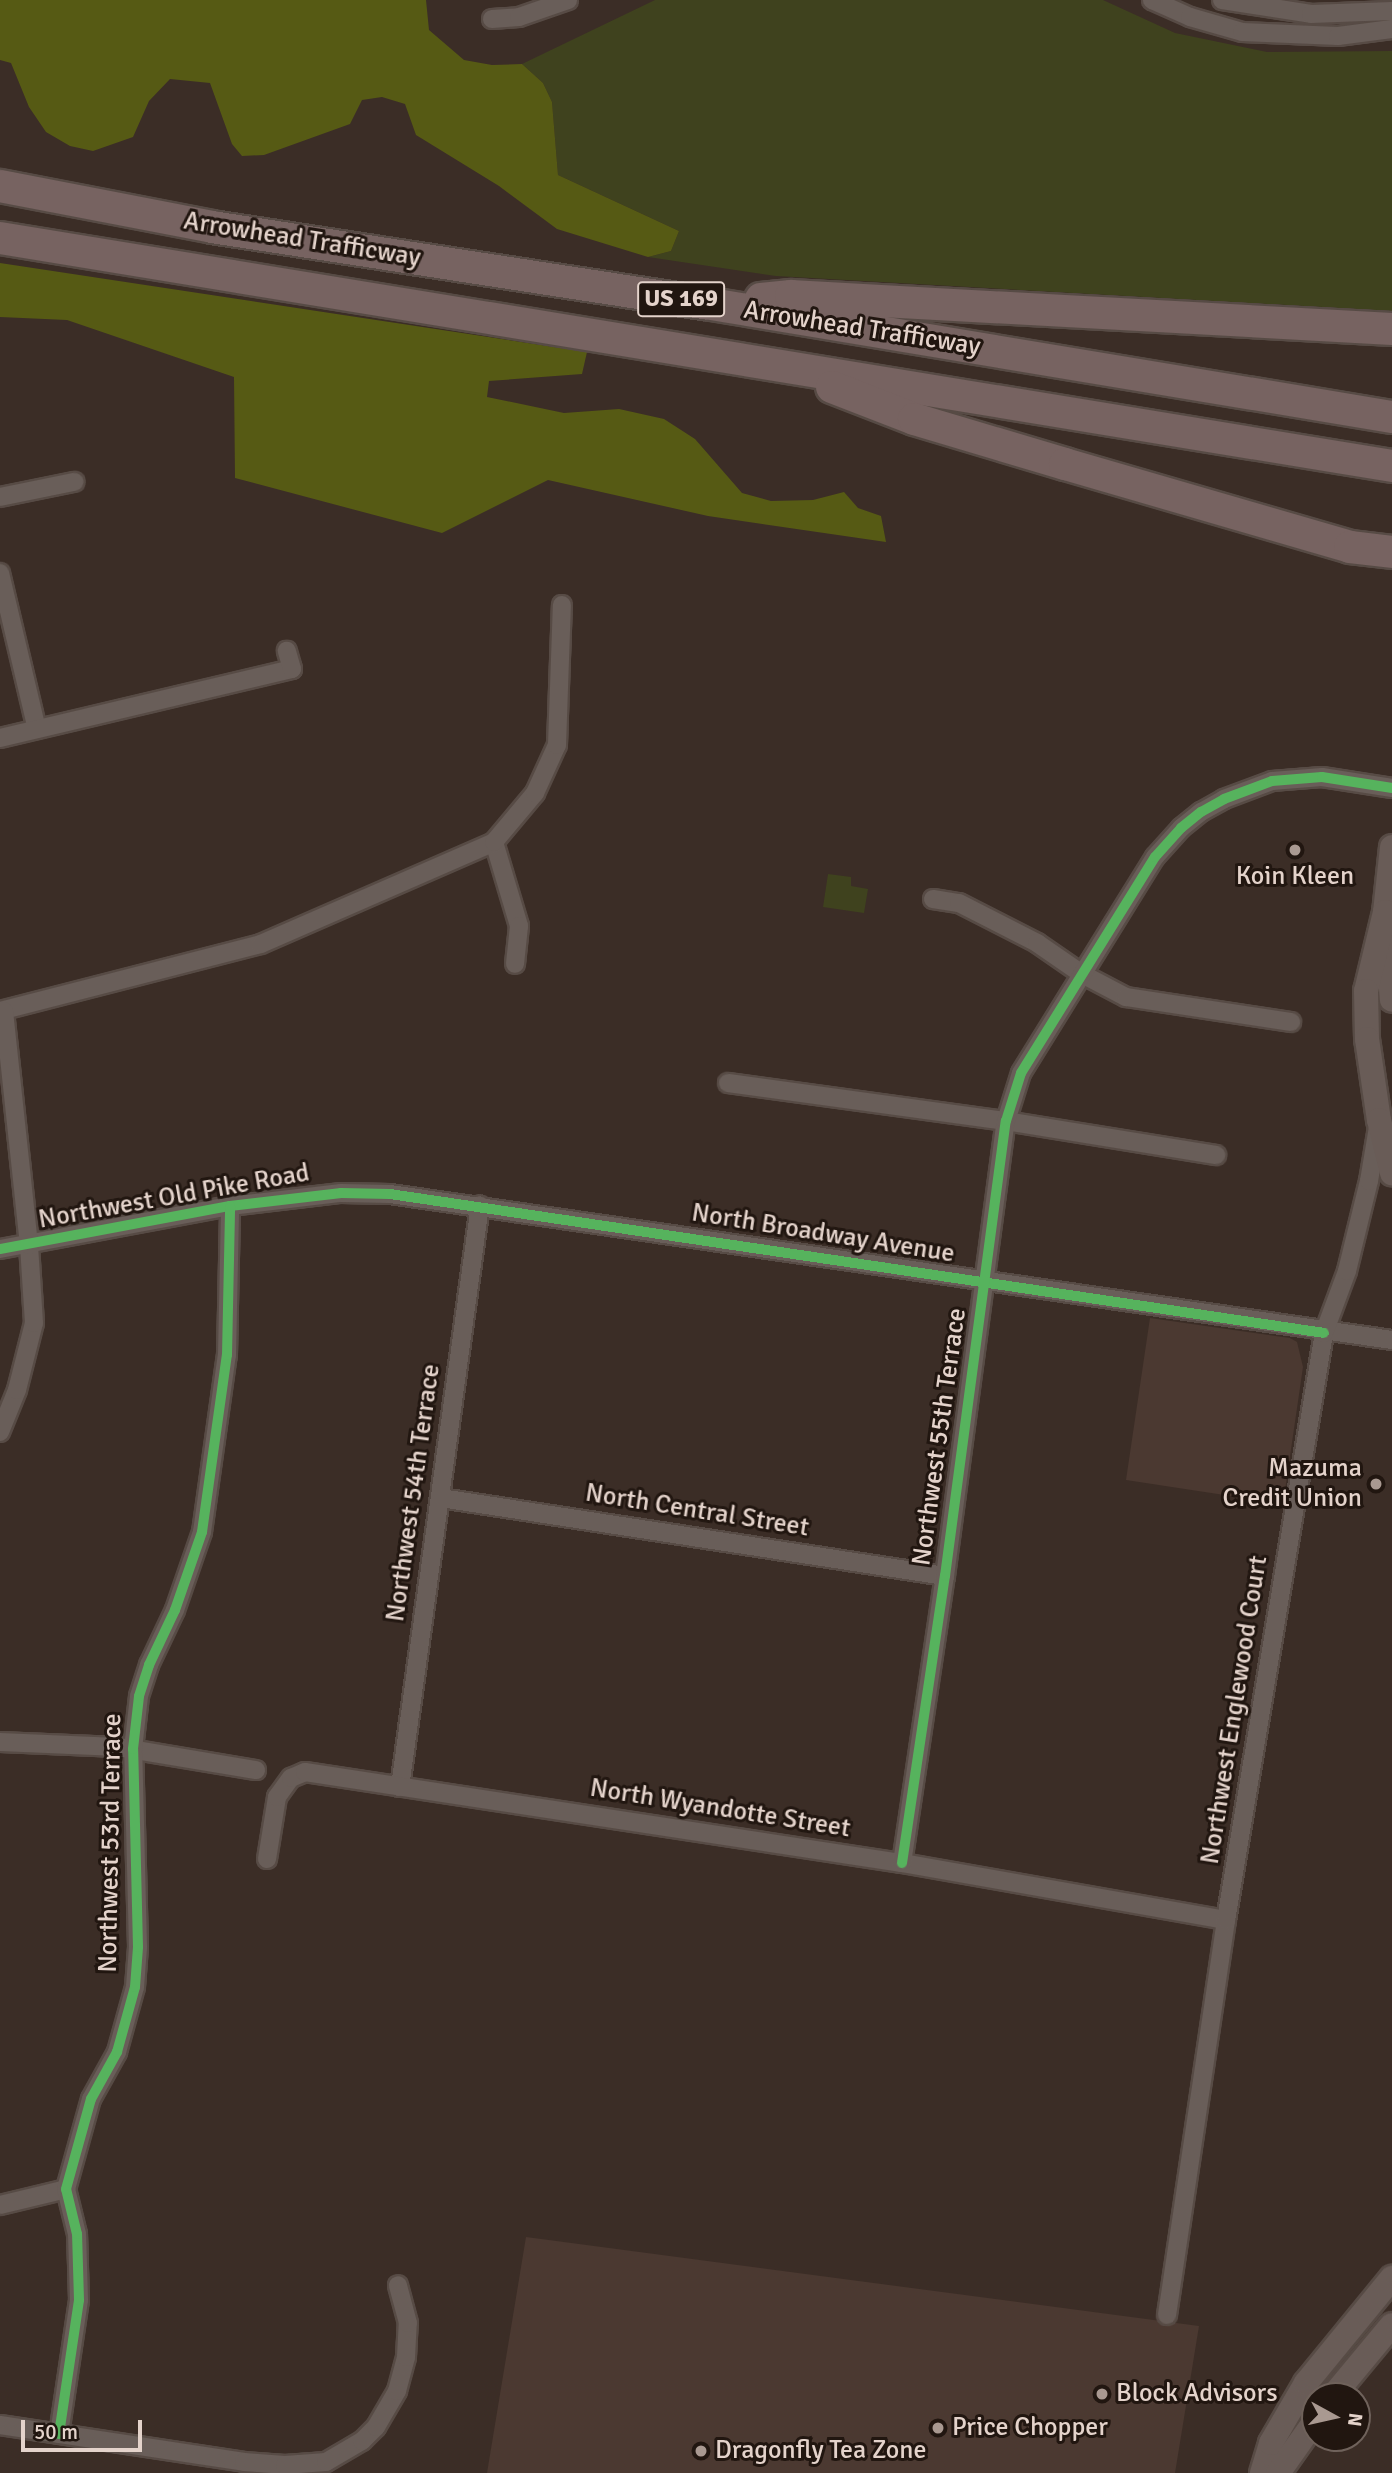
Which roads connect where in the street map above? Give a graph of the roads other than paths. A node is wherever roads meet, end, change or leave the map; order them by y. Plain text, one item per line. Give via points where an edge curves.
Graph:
1 (568, 0) edge
2 (1152, 0) edge
3 (1222, 0) edge
4 (1279, 11) junction
5 (1392, 11) edge
6 (492, 19) dead end
7 (1392, 29) edge
8 (1276, 36) junction
9 (0, 186) edge
10 (0, 238) edge
11 (705, 303) junction
12 (1392, 329) edge
13 (769, 363) junction
14 (1378, 414) edge
15 (1392, 466) edge
16 (74, 482) dead end
17 (0, 497) edge
18 (1350, 547) junction
19 (1392, 552) edge
20 (0, 573) edge
21 (1392, 576) edge
22 (562, 605) dead end
23 (288, 651) dead end
24 (37, 729) junction
25 (0, 738) edge
26 (1392, 788) edge
27 (494, 842) junction
28 (1392, 847) edge
29 (933, 900) dead end
30 (1385, 912) junction
31 (515, 964) dead end
32 (1082, 974) junction
33 (1392, 1000) edge
34 (2, 1011) edge
35 (1291, 1023) dead end
36 (728, 1083) dead end
37 (1379, 1120) junction
38 (1006, 1121) junction
39 (1216, 1155) dead end
40 (1392, 1173) edge
41 (481, 1205) junction
42 (230, 1206) junction
43 (29, 1245) junction
44 (0, 1249) edge
45 (984, 1281) junction
46 (1324, 1333) junction
47 (1392, 1340) edge
48 (0, 1432) edge
49 (441, 1498) junction
50 (945, 1576) junction
51 (0, 1742) edge
52 (133, 1749) junction
53 (256, 1770) dead end
54 (400, 1787) junction
55 (267, 1859) dead end
56 (902, 1863) junction
57 (1226, 1920) junction
58 (66, 2189) junction
59 (0, 2205) edge
60 (1392, 2278) edge
61 (398, 2285) dead end
62 (1167, 2315) dead end
63 (1392, 2325) edge
64 (1345, 2382) edge
65 (0, 2424) edge
66 (59, 2434) junction
67 (1301, 2441) edge
68 (243, 2467) edge
69 (1262, 2473) edge
70 (1278, 2473) edge

1 - 6 street via 519,16
2 - 8 street via 1217,27
3 - 4 street
4 - 5 street
4 - 8 street
7 - 8 street via 1338,36
9 - 11 highway, Arrowhead Trafficway / US 169 via 212,227
10 - 13 highway, Arrowhead Trafficway / US 169
11 - 12 highway via 791,296
11 - 14 highway, Arrowhead Trafficway / US 169
13 - 15 highway, Arrowhead Trafficway / US 169
13 - 18 highway via 914,419
16 - 17 street
18 - 19 highway
18 - 21 highway
20 - 24 street
22 - 27 street via 557,746 536,793
23 - 24 street via 292,669
24 - 25 street
26 - 32 street, Northwest 55th Terrace via 1322,777 1272,781 1201,812 1155,857
27 - 31 street via 519,926
27 - 34 street via 261,944
28 - 30 main road
29 - 32 street via 959,903 1037,943
30 - 33 main road
30 - 37 main road via 1366,991 1367,1039
32 - 35 street via 1126,997
32 - 38 street, Northwest 55th Terrace via 1021,1073
34 - 43 street
36 - 38 street
37 - 40 main road
37 - 46 street, Northwest Englewood Court via 1356,1233
38 - 39 street
38 - 45 street, Northwest 55th Terrace
41 - 42 street, Northwest Old Pike Road via 341,1193
41 - 45 street, North Broadway Avenue
41 - 49 street, Northwest 54th Terrace
42 - 43 street, Northwest Old Pike Road
42 - 52 street, Northwest 53rd Terrace via 227,1355 202,1532 139,1696
43 - 44 street, Northwest Old Pike Road
43 - 48 street via 34,1323
45 - 46 street, North Broadway Avenue
45 - 50 street, Northwest 55th Terrace
46 - 47 street, North Broadway Avenue
46 - 57 street, Northwest Englewood Court
49 - 50 street, North Central Street
49 - 54 street, Northwest 54th Terrace
50 - 56 street, Northwest 55th Terrace
51 - 52 street
52 - 53 street
52 - 58 street, Northwest 53rd Terrace via 135,1987 117,2052 90,2099
54 - 55 street, North Wyandotte Street via 296,1774 277,1797
54 - 56 street, North Wyandotte Street
56 - 57 street, North Wyandotte Street
57 - 62 street, Northwest Englewood Court
58 - 59 street
58 - 66 street via 77,2235 79,2300
60 - 69 main road via 1306,2383 1270,2443
61 - 68 street via 408,2323 407,2357 397,2391 376,2427 326,2462
63 - 64 main road
65 - 66 street
66 - 68 street
67 - 70 main road

